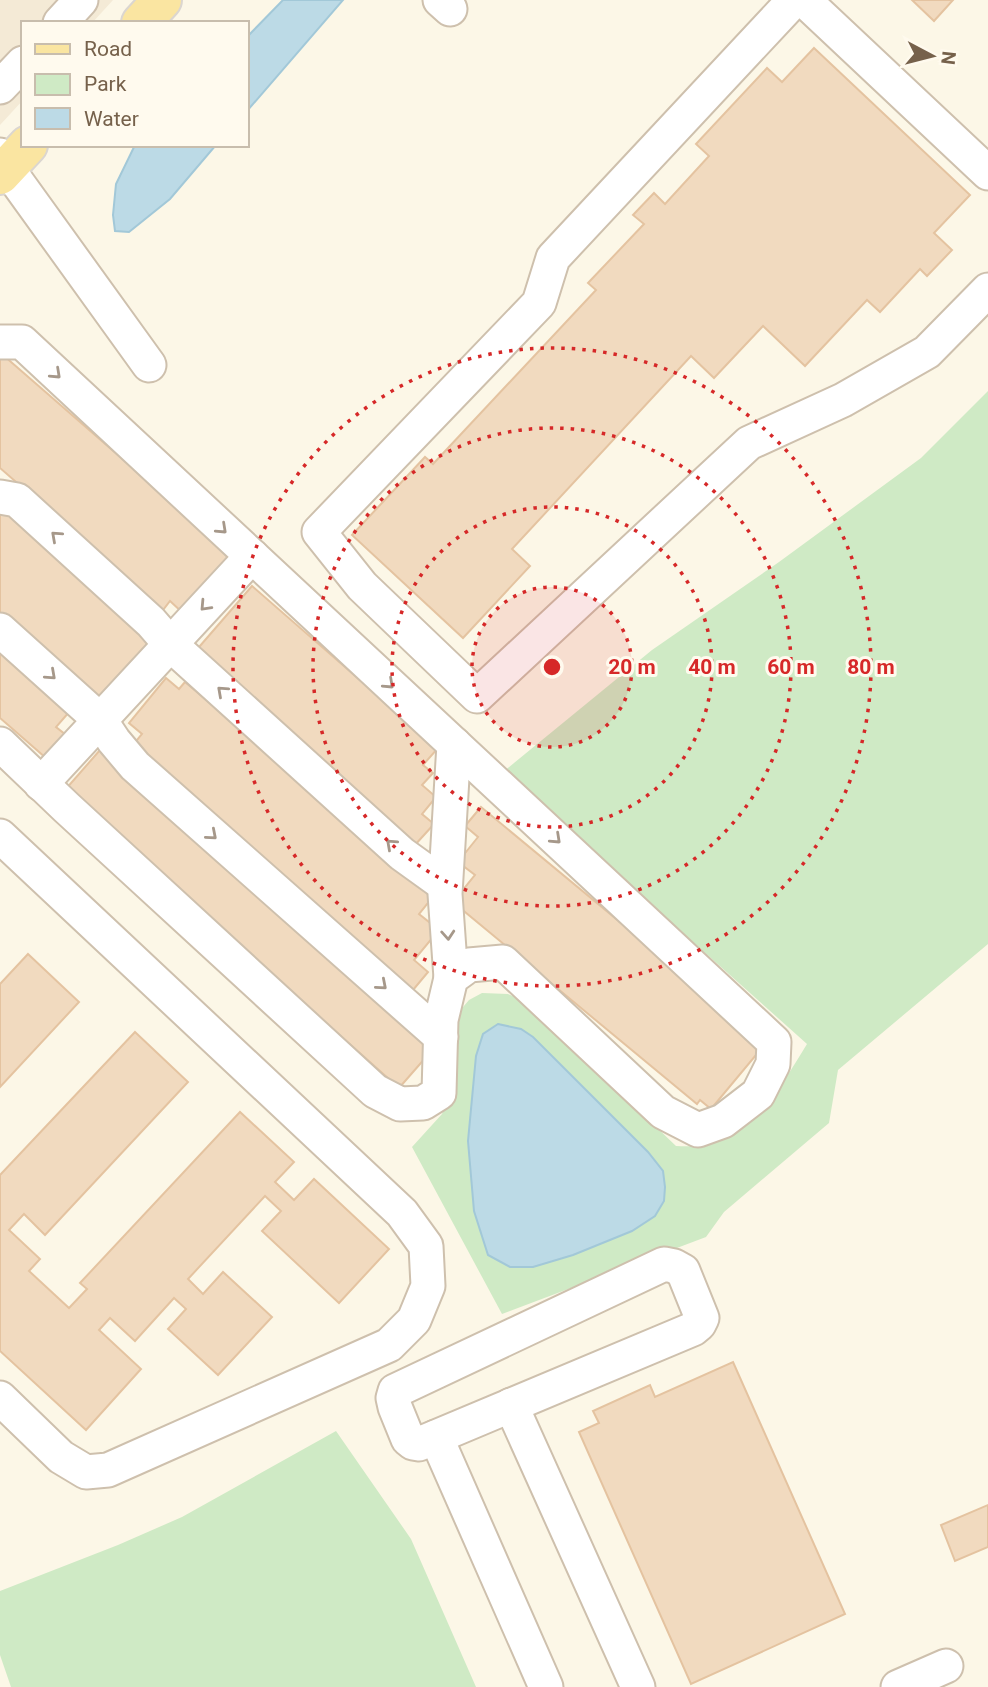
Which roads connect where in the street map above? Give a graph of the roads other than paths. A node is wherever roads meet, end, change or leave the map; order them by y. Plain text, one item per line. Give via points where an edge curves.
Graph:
1 (81, 0) edge
2 (162, 0) edge
3 (794, 0) edge
4 (804, 0) edge
5 (62, 21) edge
6 (143, 21) edge
7 (21, 65) edge
8 (0, 87) edge
9 (9, 161) edge
10 (988, 173) edge
11 (988, 290) edge
12 (0, 342) edge
13 (149, 365) dead end
14 (0, 496) edge
15 (252, 556) junction
16 (0, 629) edge
17 (170, 644) junction
18 (100, 720) junction
19 (0, 744) edge
20 (454, 744) junction
21 (41, 784) junction
22 (0, 836) edge
23 (445, 885) junction
24 (451, 978) junction
25 (440, 1037) junction
26 (0, 1398) edge
27 (511, 1405) junction
28 (436, 1437) junction
29 (946, 1666) dead end
30 (546, 1687) edge
31 (638, 1687) edge
32 (898, 1687) edge

1 - 5 street
2 - 6 main road
3 - 11 street via 553,258 539,303 319,532 362,586 477,696 749,443 843,400 927,352
4 - 10 street
7 - 8 street
9 - 13 street
12 -> 15 street via 22,342
17 -> 14 street via 17,500
15 -> 17 street
15 -> 20 street
16 -> 18 street
17 - 18 street
23 -> 17 street via 402,853
18 - 21 street
18 -> 25 street via 135,766
19 - 21 street
20 - 23 street
20 -> 24 street via 774,1042 773,1064 758,1094 723,1121 698,1130 663,1112 503,962 470,965
21 - 25 street via 375,1091 400,1104 424,1103 439,1094
22 - 26 street via 402,1213 426,1246 428,1286 414,1320 389,1345 108,1470 86,1472 61,1457
23 -> 24 street
24 - 25 street
27 - 28 street
27 - 28 street via 699,1324 702,1318 683,1271 664,1264 395,1391 395,1407 408,1439 419,1444
27 - 31 street
28 - 30 street
29 - 32 street

